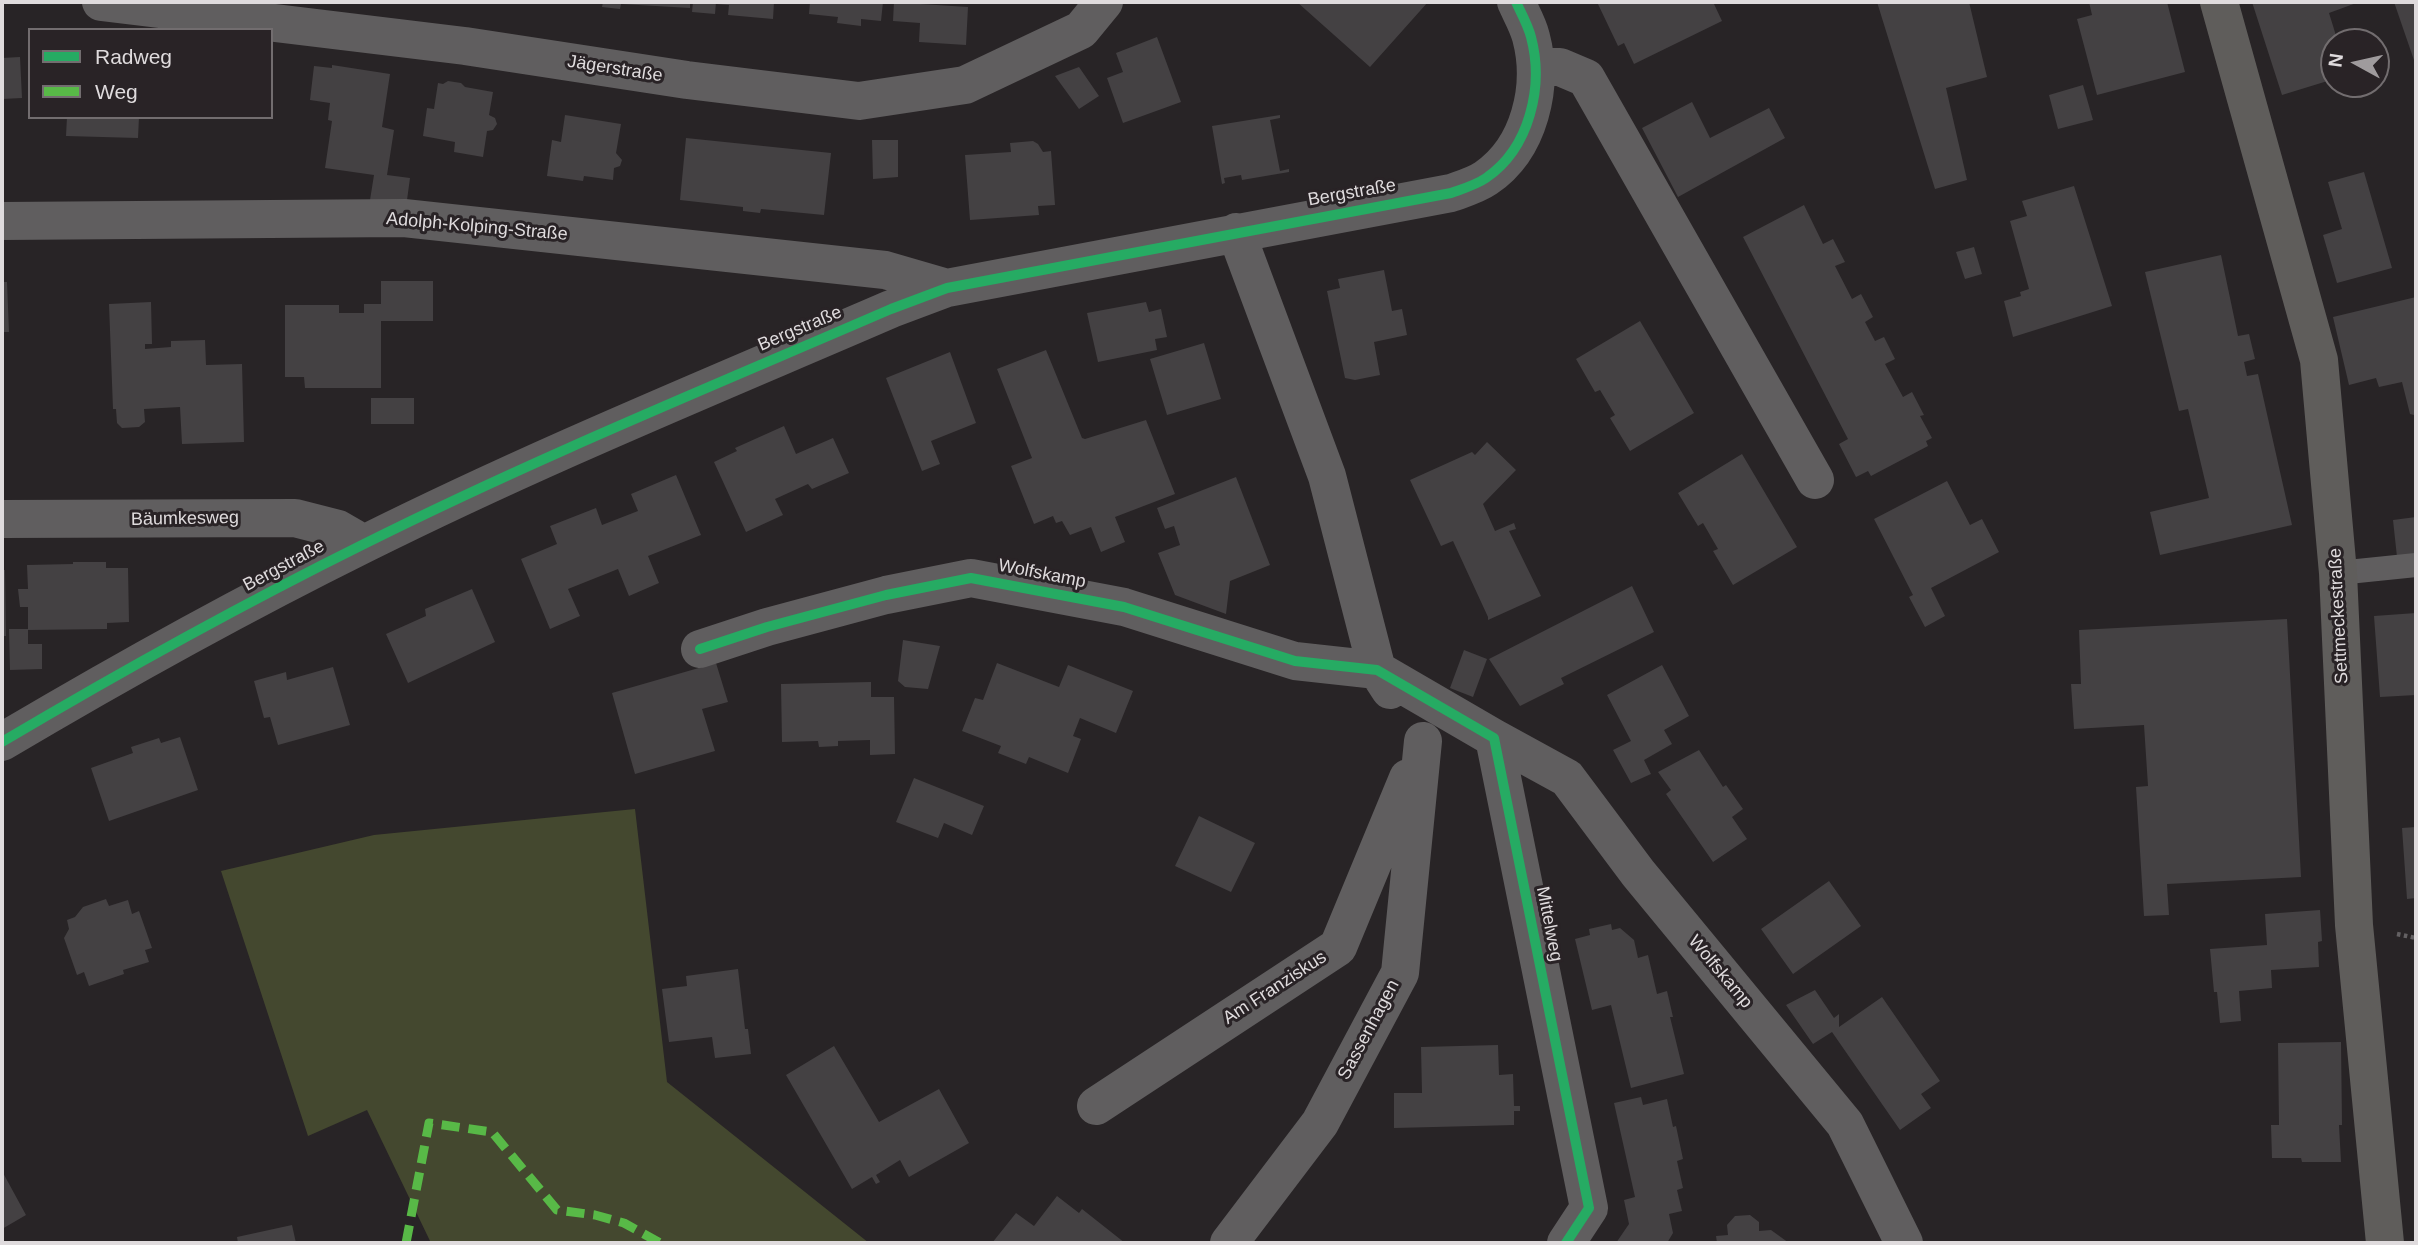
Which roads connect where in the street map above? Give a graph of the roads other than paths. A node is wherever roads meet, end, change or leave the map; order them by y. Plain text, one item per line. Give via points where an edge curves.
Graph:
1 (101, 2) edge
2 (1104, 2) edge
3 (1516, 2) edge
4 (2219, 2) edge
5 (1537, 67) junction
6 (2, 220) edge
7 (1236, 232) junction
8 (947, 288) junction
9 (1815, 480) dead end
10 (2, 519) edge
11 (364, 544) junction
12 (2416, 565) edge
13 (2338, 573) junction
14 (700, 649) dead end
15 (1377, 670) junction
16 (1494, 738) junction
17 (1423, 741) junction
18 (2, 742) edge
19 (1096, 1106) dead end
20 (1229, 1243) edge
21 (1566, 1243) edge
22 (1904, 1243) edge
23 (2385, 1243) edge

1 - 2 street, Jägerstraße via 465,46 859,101 965,85 1080,30
3 - 5 street, Bergstraße via 1531,34
4 - 13 street, Settmeckestraße via 2319,360
5 - 7 street, Bergstraße via 1532,111 1512,152 1485,179 1451,193
5 - 9 street via 1560,67 1586,78
6 - 8 street, Adolph-Kolping-Straße via 404,218 885,270
7 - 8 street, Bergstraße
7 - 15 street via 1327,476
8 - 11 street, Bergstraße via 551,456
10 - 11 street, Bäumkesweg via 295,518 338,529
11 - 18 street, Bergstraße via 110,678
12 - 13 lane
13 - 23 street, Settmeckestraße via 2354,925
14 - 15 street, Wolfskamp via 886,595 971,578 1124,607 1295,661
15 - 16 street
15 - 17 street
16 - 21 street, Mittelweg via 1589,1208
16 - 22 street, Wolfskamp via 1567,778 1638,873 1845,1124
17 - 19 street, Am Franziskus via 1338,947
17 - 20 street, Sassenhagen via 1400,973 1320,1123

